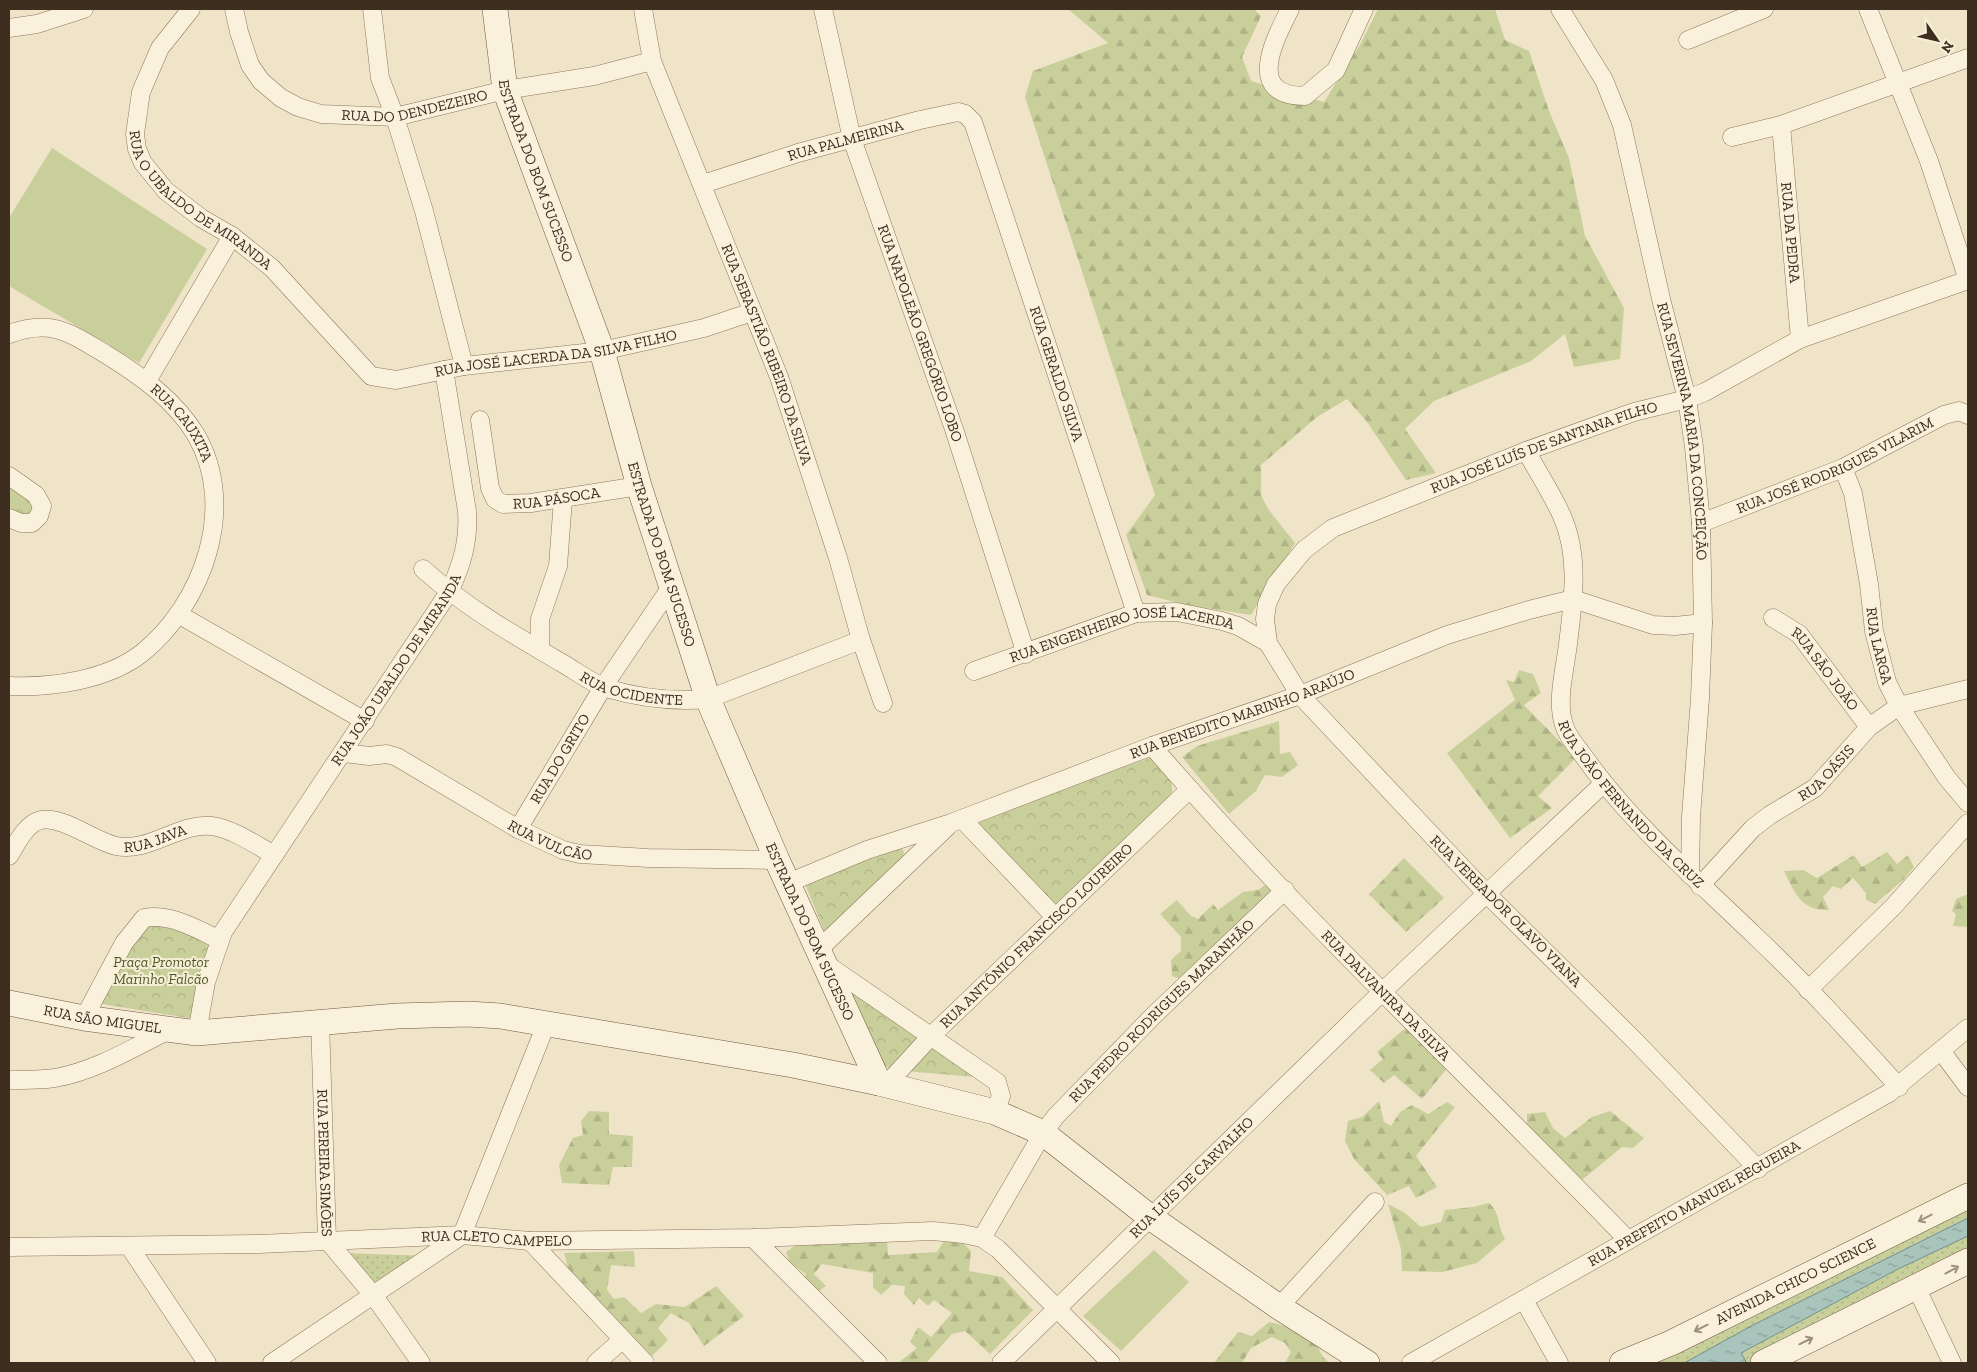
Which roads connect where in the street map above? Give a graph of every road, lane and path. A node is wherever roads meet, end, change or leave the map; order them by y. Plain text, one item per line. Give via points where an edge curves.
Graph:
1 (84, 9) edge
2 (191, 9) edge
3 (234, 9) edge
4 (372, 9) edge
5 (495, 9) edge
6 (643, 9) edge
7 (823, 9) edge
8 (1290, 9) edge
9 (1364, 9) edge
10 (1560, 9) edge
11 (1764, 9) edge
12 (1868, 9) edge
13 (9, 28) edge
14 (1688, 40) dead end
15 (1968, 58) edge
16 (652, 61) junction
17 (1899, 83) junction
18 (505, 90) junction
19 (395, 117) junction
20 (1781, 125) junction
21 (977, 134) joint
22 (1732, 136) dead end
23 (852, 139) junction
24 (703, 184) junction
25 (232, 236) junction
26 (1968, 280) edge
27 (752, 312) junction
28 (9, 334) edge
29 (1800, 339) junction
30 (602, 351) junction
31 (464, 366) junction
32 (363, 368) joint
33 (444, 370) junction
34 (147, 381) junction
35 (1687, 399) junction
36 (1968, 415) edge
37 (480, 420) dead end
38 (1526, 451) junction
39 (1844, 468) junction
40 (9, 476) edge
41 (639, 486) junction
42 (563, 499) junction
43 (9, 518) edge
44 (1701, 523) junction
45 (424, 569) dead end
46 (671, 587) junction
47 (449, 592) junction
48 (1573, 599) junction
49 (1136, 613) junction
50 (178, 614) junction
51 (1773, 618) dead end
52 (1703, 623) junction
53 (861, 640) junction
54 (1268, 643) junction
55 (540, 650) junction
56 (1026, 654) junction
57 (974, 671) dead end
58 (9, 686) edge
59 (603, 687) junction
60 (1968, 689) edge
61 (1300, 695) junction
62 (708, 700) junction
63 (884, 703) dead end
64 (1899, 706) junction
65 (365, 721) junction
66 (1869, 727) junction
67 (1152, 746) junction
68 (344, 753) junction
69 (1603, 784) junction
70 (1190, 789) junction
71 (1968, 803) edge
72 (956, 821) junction
73 (1968, 823) edge
74 (518, 829) junction
75 (274, 855) junction
76 (9, 856) edge
77 (777, 860) junction
78 (1695, 880) junction
79 (788, 883) junction
80 (1285, 890) junction
81 (1487, 894) junction
82 (1055, 917) junction
83 (220, 940) junction
84 (822, 956) junction
85 (1808, 990) junction
86 (1382, 992) junction
87 (9, 1003) edge
88 (84, 1018) junction
89 (320, 1021) junction
90 (547, 1022) junction
91 (1968, 1028) edge
92 (169, 1030) junction
93 (197, 1033) junction
94 (930, 1036) junction
95 (1942, 1052) junction
96 (9, 1080) edge
97 (882, 1084) junction
98 (1899, 1087) junction
99 (1968, 1087) edge
100 (995, 1112) junction
101 (1043, 1134) junction
102 (1758, 1169) junction
103 (1968, 1196) edge
104 (1375, 1202) dead end
105 (1150, 1217) junction
106 (462, 1235) junction
107 (753, 1238) junction
108 (982, 1238) junction
109 (1627, 1239) junction
110 (327, 1240) junction
111 (530, 1241) junction
112 (129, 1246) junction
113 (9, 1247) edge
114 (1968, 1261) edge
115 (1917, 1289) junction
116 (374, 1296) junction
117 (1524, 1300) junction
118 (1279, 1307) junction
119 (1056, 1309) junction
120 (622, 1340) junction
121 (1671, 1343) junction
122 (1772, 1361) edge
123 (207, 1363) edge
124 (272, 1363) edge
125 (421, 1363) edge
126 (596, 1363) edge
127 (644, 1363) edge
128 (878, 1363) edge
129 (1001, 1363) edge
130 (1111, 1363) edge
131 (1368, 1363) edge
132 (1411, 1363) edge
133 (1559, 1363) edge
134 (1622, 1363) edge
135 (1642, 1363) edge
136 (1952, 1363) edge

1 - 13 street via 37,24
2 - 25 street, RUA O UBALDO DE MIRANDA via 168,35 147,73 136,117 137,149 150,173 166,191
3 - 19 street, RUA DO DENDEZEIRO via 250,65 261,81 281,98 321,114
4 - 19 street via 380,78
5 - 18 main road, ESTRADA DO BOM SUCESSO
6 - 16 street, RUA SEBASTIÃO RIBEIRO DA SILVA
7 - 23 street, RUA NAPOLEÃO GREGÓRIO LOBO
8 - 9 street via 1274,41 1268,73 1276,87 1294,96 1310,94 1336,70
10 - 35 street, RUA SEVERINA MARIA DA CONCEIÇÃO via 1604,80 1622,125
11 - 14 street
12 - 17 street
15 - 17 street
16 - 18 street, RUA DO DENDEZEIRO via 594,76
16 - 24 street, RUA SEBASTIÃO RIBEIRO DA SILVA
17 - 20 street
17 - 26 street via 1929,161
18 - 19 street, RUA DO DENDEZEIRO
18 - 30 main road, ESTRADA DO BOM SUCESSO
19 - 31 street via 424,211
20 - 22 street
20 - 29 street, RUA DA PEDRA
21 - 23 street, RUA PALMEIRINA via 973,122 958,112
21 - 49 street, RUA GERALDO SILVA
23 - 24 street, RUA PALMEIRINA
23 - 56 street, RUA NAPOLEÃO GREGÓRIO LOBO via 954,429
24 - 27 street, RUA SEBASTIÃO RIBEIRO DA SILVA
25 - 32 street, RUA O UBALDO DE MIRANDA via 272,268
25 - 34 street
26 - 29 street, RUA JOSÉ LUÍS DE SANTANA FILHO
27 - 30 street, RUA JOSÉ LACERDA DA SILVA FILHO via 704,328
27 - 53 street, RUA SEBASTIÃO RIBEIRO DA SILVA via 782,386
28 - 34 street, RUA CAUXITA via 38,326 55,328
29 - 35 street, RUA JOSÉ LUÍS DE SANTANA FILHO via 1721,385
30 - 31 street, RUA JOSÉ LACERDA DA SILVA FILHO
30 - 41 main road, ESTRADA DO BOM SUCESSO
31 - 33 street, RUA JOSÉ LACERDA DA SILVA FILHO
32 - 33 street, RUA JOSÉ LACERDA DA SILVA FILHO via 371,376 386,380
33 - 47 street, RUA JOÃO UBALDO DE MIRANDA via 467,522 463,559
34 - 50 street, RUA CAUXITA via 185,419 201,446 210,475 213,507 208,557
35 - 38 street, RUA JOSÉ LUÍS DE SANTANA FILHO via 1634,412
35 - 44 street, RUA SEVERINA MARIA DA CONCEIÇÃO
36 - 39 street, RUA JOSÉ RODRIGUES VILARIM via 1959,411 1944,415
37 - 42 street, RUA PÁSOCA via 491,493 495,499 513,505
38 - 48 street, RUA JOÃO FERNANDO DA CRUZ via 1567,531 1574,570
38 - 54 street, RUA JOSÉ LUÍS DE SANTANA FILHO via 1326,533 1304,550 1276,584 1267,604
39 - 44 street, RUA JOSÉ RODRIGUES VILARIM
39 - 64 street, RUA LARGA via 1853,493 1874,631 1887,682
40 - 43 street via 36,495 42,506 32,524
41 - 42 street, RUA PÁSOCA
41 - 46 main road, ESTRADA DO BOM SUCESSO
42 - 55 street via 558,566 540,619
44 - 52 street, RUA SEVERINA MARIA DA CONCEIÇÃO
45 - 47 street, RUA OCIDENTE
46 - 59 street, RUA DO GRITO
46 - 62 main road, ESTRADA DO BOM SUCESSO
47 - 55 street, RUA OCIDENTE
47 - 65 street, RUA JOÃO UBALDO DE MIRANDA
48 - 52 street via 1653,625
48 - 61 street, RUA BENEDITO MARINHO ARAÚJO via 1447,635
48 - 69 street, RUA JOÃO FERNANDO DA CRUZ via 1562,717 1569,736
49 - 54 street, RUA ENGENHEIRO JOSÉ LACERDA via 1177,612 1222,620
49 - 56 street, RUA ENGENHEIRO JOSÉ LACERDA
50 - 58 street, RUA CAUXITA via 142,653 124,664 72,682
50 - 65 street
51 - 66 street, RUA SÃO JOÃO via 1799,634
52 - 78 street, RUA SEVERINA MARIA DA CONCEIÇÃO via 1691,817
53 - 62 street, RUA OCIDENTE
53 - 63 street, RUA SEBASTIÃO RIBEIRO DA SILVA
54 - 61 street, RUA VEREADOR OLAVO VIANA
55 - 59 street, RUA OCIDENTE
56 - 57 street, RUA ENGENHEIRO JOSÉ LACERDA
59 - 62 street, RUA OCIDENTE via 646,698
59 - 74 street, RUA DO GRITO
60 - 64 street, RUA OÁSIS
61 - 67 street, RUA BENEDITO MARINHO ARAÚJO
61 - 81 street, RUA VEREADOR OLAVO VIANA
62 - 77 main road, ESTRADA DO BOM SUCESSO
64 - 66 street, RUA OÁSIS
64 - 71 street, RUA LARGA via 1946,778
65 - 68 street, RUA JOÃO UBALDO DE MIRANDA
66 - 78 street, RUA OÁSIS via 1822,782 1753,828
67 - 70 street, RUA DALVANIRA DA SILVA
67 - 72 street, RUA BENEDITO MARINHO ARAÚJO
68 - 74 street, RUA VULCÃO via 397,757
68 - 75 street, RUA JOÃO UBALDO DE MIRANDA
69 - 78 street, RUA JOÃO FERNANDO DA CRUZ
69 - 81 street, RUA LUÍS DE CARVALHO
70 - 80 street, RUA DALVANIRA DA SILVA
70 - 82 street, RUA ANTÔNIO FRANCISCO LOUREIRO
72 - 79 street, RUA BENEDITO MARINHO ARAÚJO via 867,850
72 - 82 street
72 - 84 street
73 - 85 street via 1893,907
74 - 77 street, RUA VULCÃO via 563,850 580,854
75 - 76 street, RUA JAVA via 234,834 210,826 127,848 45,820 34,822
75 - 83 street, RUA JOÃO UBALDO DE MIRANDA
77 - 79 main road, ESTRADA DO BOM SUCESSO
78 - 85 street, RUA JOÃO FERNANDO DA CRUZ
79 - 84 main road, ESTRADA DO BOM SUCESSO
80 - 86 street, RUA DALVANIRA DA SILVA
80 - 101 street, RUA PEDRO RODRIGUES MARANHÃO via 1154,1015 1056,1116
81 - 86 street, RUA LUÍS DE CARVALHO
81 - 102 street, RUA VEREADOR OLAVO VIANA
82 - 94 street, RUA ANTÔNIO FRANCISCO LOUREIRO
83 - 88 street via 189,925 152,916 144,918 124,943
83 - 93 street, RUA JOÃO UBALDO DE MIRANDA via 206,982
84 - 94 street
84 - 97 main road, ESTRADA DO BOM SUCESSO
85 - 98 street, RUA JOÃO FERNANDO DA CRUZ
86 - 105 street, RUA LUÍS DE CARVALHO
86 - 109 street, RUA DALVANIRA DA SILVA
87 - 88 main road, RUA SÃO MIGUEL
88 - 92 main road, RUA SÃO MIGUEL
89 - 90 main road, RUA SÃO MIGUEL via 468,1014
89 - 93 main road, RUA SÃO MIGUEL
89 - 110 street, RUA PEREIRA SIMÕES
90 - 97 main road, RUA SÃO MIGUEL
90 - 106 street
91 - 95 street, RUA PREFEITO MANUEL REGUEIRA
92 - 93 main road, RUA SÃO MIGUEL
92 - 96 street via 108,1061 74,1073 55,1078
94 - 97 street, RUA ANTÔNIO FRANCISCO LOUREIRO
94 - 100 street via 998,1082 1001,1096
95 - 98 street, RUA PREFEITO MANUEL REGUEIRA
95 - 99 street
97 - 100 main road, RUA SÃO MIGUEL
98 - 102 street, RUA PREFEITO MANUEL REGUEIRA
100 - 101 main road, RUA SÃO MIGUEL
101 - 105 main road, RUA SÃO MIGUEL
101 - 108 street
102 - 109 street, RUA PREFEITO MANUEL REGUEIRA
103 -> 121 main road, AVENIDA CHICO SCIENCE
104 - 118 street
105 - 118 main road, RUA SÃO MIGUEL
105 - 119 street, RUA LUÍS DE CARVALHO
106 - 110 street, RUA CLETO CAMPELO
106 - 111 street, RUA CLETO CAMPELO
106 - 116 street
107 - 108 street, RUA CLETO CAMPELO via 933,1231
107 - 111 street, RUA CLETO CAMPELO
107 - 128 street
108 - 119 street, RUA CLETO CAMPELO via 998,1249
109 - 117 street, RUA PREFEITO MANUEL REGUEIRA
110 - 112 street, RUA CLETO CAMPELO
110 - 116 street, RUA PEREIRA SIMÕES
111 - 120 street
112 - 113 street, RUA CLETO CAMPELO
112 - 123 street
115 -> 114 main road
122 -> 115 main road
115 - 136 street
116 - 124 street
116 - 125 street, RUA PEREIRA SIMÕES
117 - 132 street, RUA PREFEITO MANUEL REGUEIRA
117 - 133 street
118 - 131 main road, RUA SÃO MIGUEL
119 - 129 street, RUA LUÍS DE CARVALHO
119 - 130 street, RUA CLETO CAMPELO
120 - 126 street
120 - 127 street
121 - 134 main road, AVENIDA CHICO SCIENCE
121 - 135 main road

